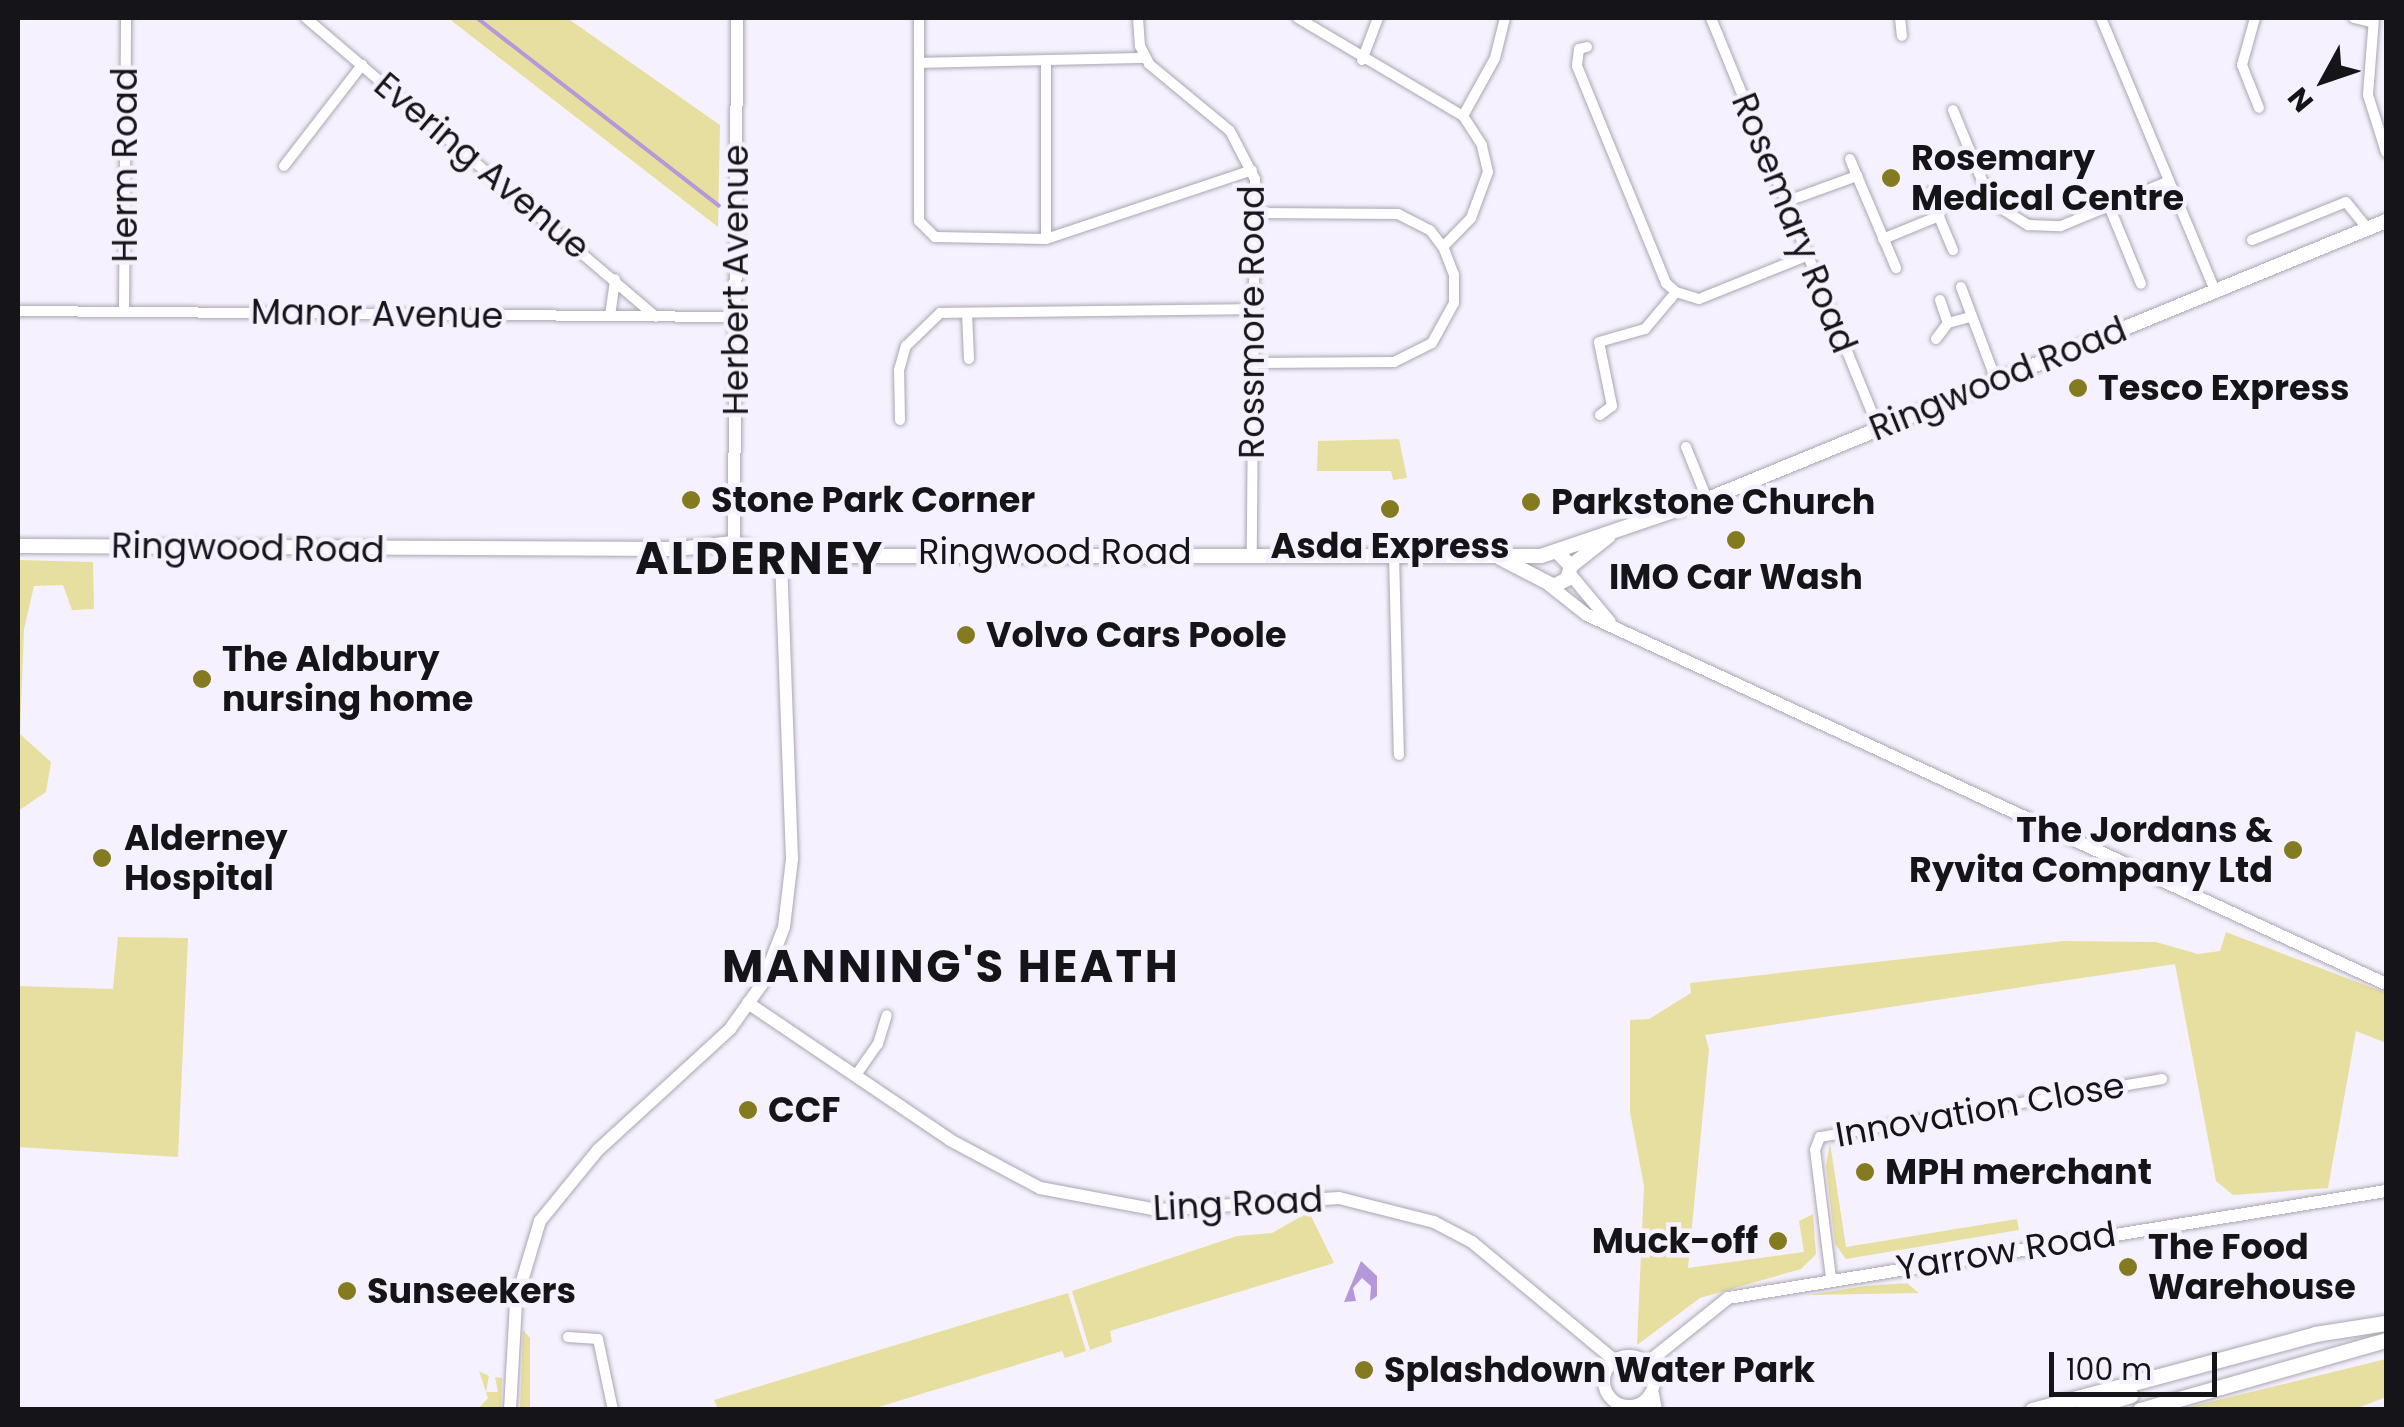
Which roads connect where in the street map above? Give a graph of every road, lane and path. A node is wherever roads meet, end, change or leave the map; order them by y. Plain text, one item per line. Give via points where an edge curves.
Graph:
1 (126, 18) edge
2 (306, 18) edge
3 (737, 18) edge
4 (920, 18) edge
5 (1138, 18) edge
6 (1298, 18) edge
7 (1378, 18) edge
8 (1504, 18) edge
9 (1710, 18) edge
10 (1900, 18) edge
11 (2100, 18) edge
12 (2254, 18) edge
13 (2354, 18) edge
14 (2373, 20) edge
15 (1902, 36) dead end
16 (1588, 47) dead end
17 (1145, 58) junction
18 (1362, 60) junction
19 (919, 63) junction
20 (1046, 63) junction
21 (362, 65) junction
22 (2259, 108) dead end
23 (1953, 110) dead end
24 (1463, 116) junction
25 (2386, 152) edge
26 (1850, 159) dead end
27 (284, 166) dead end
28 (1252, 170) junction
29 (1857, 176) junction
30 (2166, 182) junction
31 (1929, 193) dead end
32 (1785, 202) junction
33 (2109, 206) junction
34 (1257, 213) junction
35 (1939, 216) junction
36 (2386, 221) edge
37 (2368, 229) junction
38 (1046, 239) junction
39 (1883, 239) junction
40 (2252, 240) dead end
41 (1443, 246) junction
42 (1953, 250) dead end
43 (1806, 256) junction
44 (1896, 268) dead end
45 (615, 280) junction
46 (2140, 284) dead end
47 (1961, 287) dead end
48 (2215, 291) junction
49 (1676, 292) junction
50 (1940, 300) dead end
51 (1256, 309) junction
52 (18, 312) edge
53 (124, 312) junction
54 (967, 313) junction
55 (610, 316) junction
56 (656, 317) junction
57 (737, 317) junction
58 (1971, 317) junction
59 (1948, 323) junction
60 (1936, 339) dead end
61 (970, 359) dead end
62 (1254, 363) junction
63 (1996, 380) junction
64 (1600, 415) dead end
65 (900, 420) dead end
66 (1878, 428) junction
67 (1686, 448) dead end
68 (1707, 499) junction
69 (1609, 536) junction
70 (734, 542) junction
71 (18, 546) edge
72 (1556, 551) junction
73 (1252, 553) junction
74 (781, 556) junction
75 (1394, 556) junction
76 (1495, 556) junction
77 (1541, 556) junction
78 (1570, 570) junction
79 (1545, 582) junction
80 (1612, 624) junction
81 (1399, 754) dead end
82 (2386, 984) edge
83 (748, 1003) junction
84 (888, 1015) dead end
85 (856, 1076) junction
86 (2162, 1079) dead end
87 (2386, 1191) edge
88 (1832, 1278) junction
89 (2386, 1323) edge
90 (568, 1336) dead end
91 (2386, 1340) edge
92 (1614, 1360) junction
93 (1647, 1363) junction
94 (1652, 1402) edge
95 (1619, 1407) edge
96 (510, 1410) edge
97 (613, 1410) edge
98 (2032, 1410) edge
99 (2082, 1410) edge
100 (2140, 1410) edge

1 - 53 street, Herm Road
2 - 21 street, Evering Avenue
3 - 57 street, Herbert Avenue
4 - 19 street
5 - 17 street
6 - 18 street
7 - 18 street
8 - 24 street via 1495,58
9 - 32 street, Rosemary Road
10 - 15 street
11 - 30 street
12 - 22 street via 2242,65
13 - 14 street
14 - 25 street via 2368,95
16 - 49 street via 1579,49 1577,66
17 - 20 street
17 - 28 street, Rossmore Road via 1230,131
18 - 24 street
19 - 20 street
19 - 38 street via 922,226 946,240
20 - 38 street
21 - 27 street
21 - 45 street, Evering Avenue
23 - 33 street via 1991,202 2014,220 2060,226
24 - 41 street via 1482,145 1488,172 1471,218
26 - 29 street
28 - 34 street, Rossmore Road
28 - 38 street
29 - 32 street
29 - 39 street
30 - 33 street
30 - 48 street
31 - 35 street
32 - 43 street, Rosemary Road
33 - 46 street
34 - 41 street via 1398,214 1430,230
34 - 51 street, Rossmore Road
35 - 39 street
35 - 42 street
36 - 37 main road, Ringwood Road
37 - 40 street via 2346,202
37 - 48 main road, Ringwood Road
39 - 44 street
41 - 62 street via 1454,275 1454,304 1421,351 1373,364
43 - 49 street via 1699,299
43 - 66 street, Rosemary Road
45 - 55 street
45 - 56 street, Evering Avenue
47 - 58 street
48 - 63 main road, Ringwood Road
49 - 64 street via 1645,329 1598,342 1612,397
50 - 59 street
51 - 54 street
51 - 62 street, Rossmore Road
52 - 53 street, Manor Avenue
53 - 55 street, Manor Avenue
54 - 61 street
54 - 65 street via 931,318 906,346 899,370
55 - 56 street, Manor Avenue
56 - 57 street, Manor Avenue
57 - 70 street, Herbert Avenue
58 - 59 street
58 - 63 street
59 - 60 street
62 - 73 street, Rossmore Road
63 - 66 main road, Ringwood Road
66 - 68 main road, Ringwood Road
67 - 68 street
68 - 69 main road, Ringwood Road
69 - 72 main road, Ringwood Road
69 - 78 main road, Ringwood Road
70 - 71 main road, Ringwood Road via 656,549
70 - 74 main road, Ringwood Road
72 - 77 main road, Ringwood Road
72 - 78 main road
73 - 74 main road, Ringwood Road
73 - 75 main road, Ringwood Road
74 - 83 street via 792,886 784,928
75 - 76 main road, Ringwood Road
75 - 81 street
76 - 77 main road, Ringwood Road
76 - 79 main road, Ringwood Road
77 - 79 main road
78 - 79 main road, Ringwood Road
78 - 80 street
79 - 80 street via 1587,615
80 - 82 street
83 - 85 street, Ling Road
83 - 96 street via 696,1066 574,1174 540,1221 516,1301
84 - 85 street
85 - 92 street, Ling Road via 985,1162 1040,1188 1104,1204 1181,1211 1339,1198 1434,1222 1472,1242
86 - 88 street, Innovation Close via 1820,1137 1815,1150
87 - 88 street, Yarrow Road
88 - 93 street, Yarrow Road via 1728,1298
89 - 98 highway via 2315,1334
89 - 99 highway
90 - 97 street via 598,1339
91 - 100 highway
92 - 93 street via 1627,1356
92 - 95 street via 1604,1382
93 - 94 street via 1654,1373
94 - 95 street

